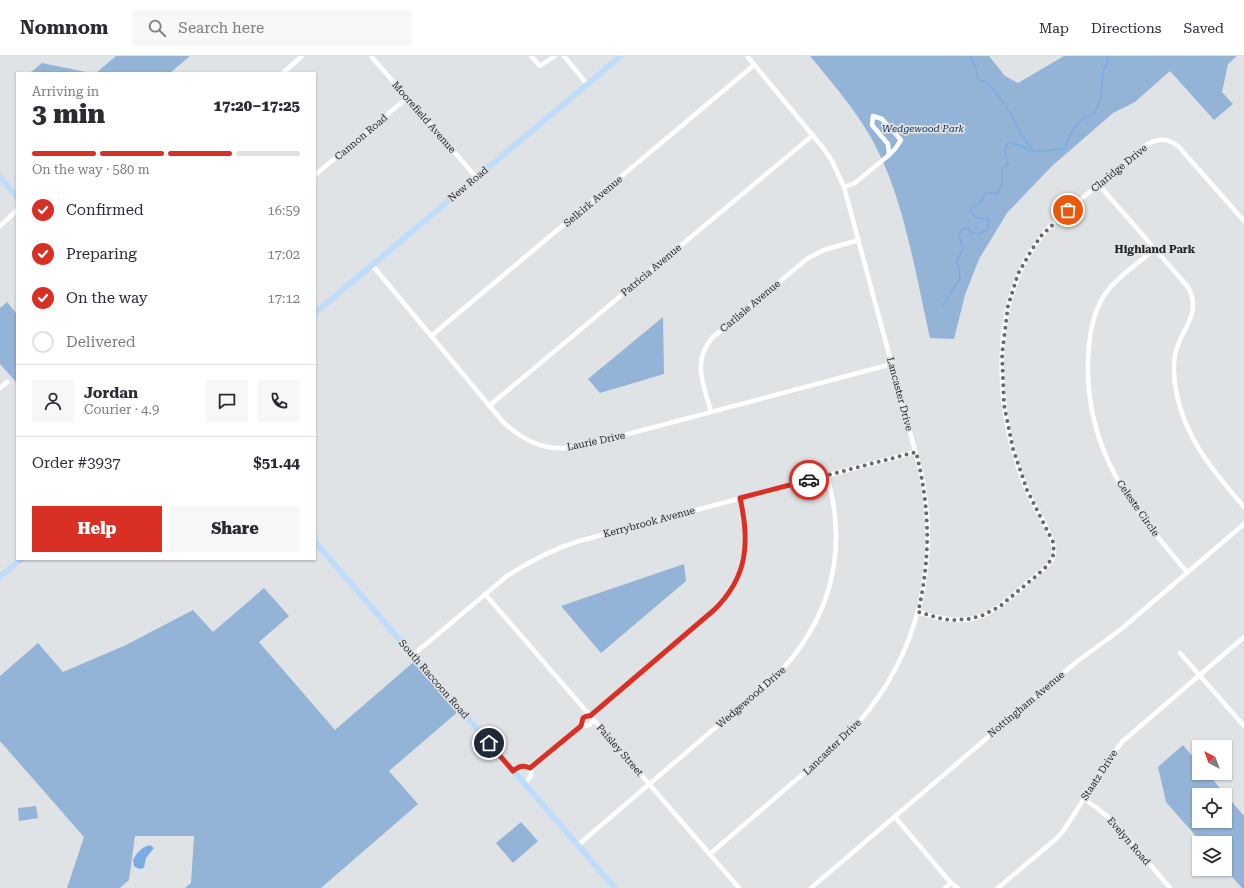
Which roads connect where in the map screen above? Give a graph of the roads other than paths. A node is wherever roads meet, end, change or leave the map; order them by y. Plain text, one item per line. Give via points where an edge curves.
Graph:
1 (302, 56) edge
2 (371, 56) edge
3 (531, 56) edge
4 (555, 56) edge
5 (564, 56) edge
6 (621, 56) edge
7 (747, 56) edge
8 (754, 65) junction
9 (284, 72) edge
10 (587, 84) junction
11 (407, 98) junction
12 (813, 135) junction
13 (889, 155) junction
14 (316, 175) edge
15 (0, 177) edge
16 (476, 177) junction
17 (1099, 185) junction
18 (844, 187) junction
19 (16, 196) edge
20 (16, 211) edge
21 (1244, 221) edge
22 (0, 226) edge
23 (859, 240) junction
24 (1155, 249) junction
25 (372, 265) junction
26 (316, 311) edge
27 (431, 336) junction
28 (892, 364) junction
29 (7, 382) dead end
30 (0, 388) edge
31 (490, 406) junction
32 (711, 412) junction
33 (916, 452) junction
34 (827, 475) junction
35 (740, 498) junction
36 (1244, 507) edge
37 (1244, 524) edge
38 (316, 543) edge
39 (20, 560) edge
40 (1187, 572) junction
41 (0, 577) edge
42 (485, 594) junction
43 (918, 612) junction
44 (1244, 637) edge
45 (1180, 652) dead end
46 (413, 655) junction
47 (1200, 675) junction
48 (590, 716) junction
49 (581, 726) junction
50 (1244, 726) edge
51 (530, 768) junction
52 (513, 771) junction
53 (525, 784) junction
54 (649, 784) junction
55 (1084, 799) junction
56 (895, 817) junction
57 (578, 845) junction
58 (710, 854) junction
59 (951, 883) junction
60 (615, 888) edge
61 (739, 888) edge
62 (811, 888) edge
63 (945, 888) edge
64 (958, 888) edge
65 (998, 888) edge
66 (1170, 888) edge

1 - 9 street
2 - 11 street, Moorefield Avenue
3 - 4 street via 540,66
5 - 10 street
6 - 10 street, New Road
7 - 8 street, Lancaster Drive
8 - 12 street, Lancaster Drive
8 - 27 street, Selkirk Avenue
10 - 16 street, New Road
11 - 14 street, Cannon Road
11 - 16 street, Moorefield Avenue
12 - 18 street, Lancaster Drive via 832,161
12 - 31 street, Patricia Avenue
13 - 13 street via 888,144 872,125 873,116 882,119 900,140
13 - 18 street via 855,182
15 - 19 street
16 - 25 street, New Road
17 - 21 street, Claridge Drive via 1146,145 1156,140 1169,141 1185,154
17 - 24 street
17 - 43 street, Claridge Drive via 1053,223 1031,251 1014,285 1004,330 1004,405 1009,433 1025,484 1054,544 1053,556 1036,576 999,607 983,615 953,620
18 - 23 street, Lancaster Drive
20 - 22 street
23 - 28 street, Lancaster Drive
23 - 32 street, Carlisle Avenue via 824,250 808,258 708,342 701,357 700,369
24 - 36 street via 1188,287 1193,298 1192,315 1179,342 1174,361 1175,385 1182,414 1203,456
24 - 40 street, Celeste Circle via 1113,285 1098,306 1088,348 1089,392 1098,435 1114,473 1141,516
25 - 26 street, New Road
25 - 27 street, Laurie Drive
27 - 31 street, Laurie Drive
28 - 32 street, Laurie Drive
28 - 33 street, Lancaster Drive
29 - 30 street
31 - 32 street, Laurie Drive via 520,436 539,445 564,448 583,446
33 - 34 street, Kerrybrook Avenue
33 - 43 street, Lancaster Drive via 924,487 928,524 927,564
34 - 35 street, Kerrybrook Avenue
34 - 54 street, Wedgewood Drive via 835,516 835,557 827,596 812,631 798,652 777,675
35 - 42 street, Kerrybrook Avenue via 562,546 524,565
35 - 48 street via 746,532 745,547 739,572 728,593 714,610
37 - 40 street, Nottingham Avenue
38 - 46 street, South Raccoon Road
39 - 41 street
40 - 56 street, Nottingham Avenue via 1120,630 1075,663
42 - 46 street, Kerrybrook Avenue
42 - 48 street, Paisley Street
43 - 58 street, Lancaster Drive via 894,673 857,724 832,750
44 - 47 street, Staatz Drive
45 - 47 street
46 - 52 street, South Raccoon Road
47 - 50 street
47 - 55 street, Staatz Drive via 1123,741
48 - 49 street via 583,718
48 - 49 street via 592,723
48 - 54 street, Paisley Street
49 - 51 street
51 - 52 street via 520,766
51 - 53 street via 531,776
52 - 53 street, South Raccoon Road
53 - 57 street, South Raccoon Road
54 - 57 street, Wedgewood Drive
54 - 58 street, Paisley Street
55 - 65 street, Staatz Drive via 1056,839
55 - 66 street, Evelyn Road via 1114,822
56 - 59 street
56 - 62 street, Nottingham Avenue
57 - 60 street, South Raccoon Road
58 - 61 street, Paisley Street
59 - 63 street
59 - 64 street

